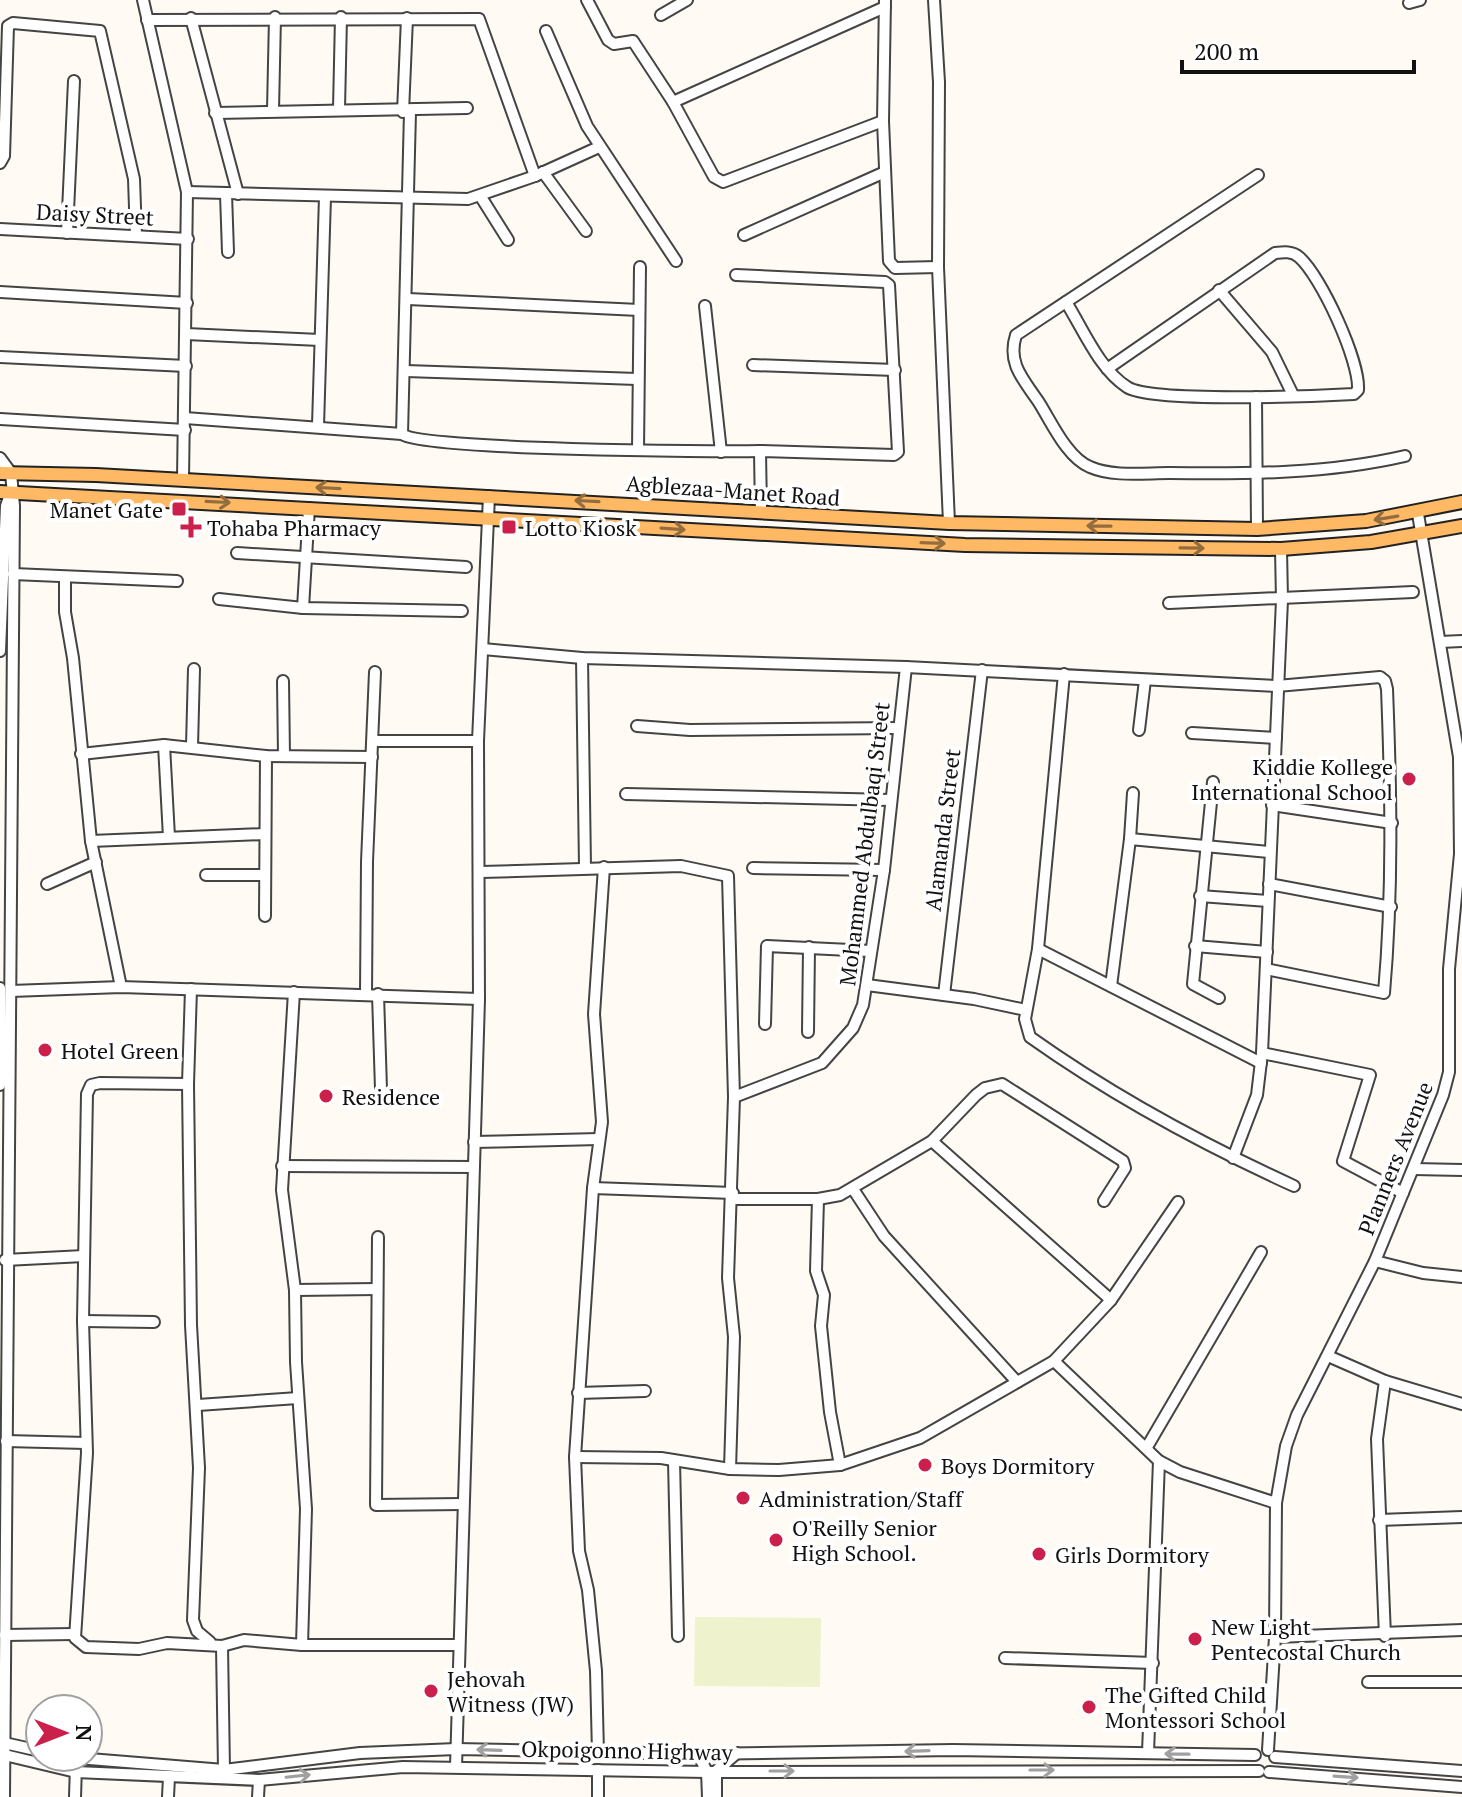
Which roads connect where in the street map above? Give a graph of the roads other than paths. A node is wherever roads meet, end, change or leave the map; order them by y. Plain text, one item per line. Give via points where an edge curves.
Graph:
1 (143, 0) edge
2 (587, 0) edge
3 (687, 0) edge
4 (934, 0) edge
5 (1420, 0) edge
6 (1409, 3) dead end
7 (885, 4) edge
8 (661, 15) dead end
9 (275, 17) junction
10 (341, 17) junction
11 (191, 18) junction
12 (407, 18) junction
13 (147, 20) junction
14 (546, 31) dead end
15 (74, 81) dead end
16 (673, 102) junction
17 (467, 108) dead end
18 (339, 109) junction
19 (273, 110) junction
20 (407, 112) junction
21 (215, 113) junction
22 (883, 121) junction
23 (599, 147) junction
24 (0, 163) edge
25 (885, 172) junction
26 (539, 174) junction
27 (1258, 175) dead end
28 (187, 192) junction
29 (232, 194) junction
30 (325, 197) junction
31 (481, 197) junction
32 (408, 199) junction
33 (0, 229) edge
34 (586, 231) dead end
35 (67, 233) junction
36 (744, 235) dead end
37 (136, 236) junction
38 (188, 239) junction
39 (508, 240) dead end
40 (228, 252) dead end
41 (676, 261) dead end
42 (640, 267) dead end
43 (938, 267) junction
44 (736, 275) dead end
45 (1219, 290) junction
46 (0, 292) edge
47 (408, 299) junction
48 (1066, 302) junction
49 (187, 303) junction
50 (705, 306) dead end
51 (639, 310) junction
52 (186, 334) junction
53 (320, 340) junction
54 (0, 357) edge
55 (753, 365) dead end
56 (186, 366) junction
57 (1107, 369) junction
58 (895, 370) junction
59 (406, 371) junction
60 (637, 379) junction
61 (1293, 395) junction
62 (1256, 397) junction
63 (185, 418) junction
64 (0, 419) edge
65 (318, 426) junction
66 (185, 430) junction
67 (402, 434) junction
68 (638, 450) junction
69 (760, 451) junction
70 (721, 452) junction
71 (1405, 456) dead end
72 (0, 458) edge
73 (6, 473) edge
74 (1256, 474) junction
75 (183, 479) junction
76 (6, 492) edge
77 (489, 496) junction
78 (1462, 502) edge
79 (3, 506) edge
80 (309, 508) junction
81 (761, 513) junction
82 (1418, 514) junction
83 (488, 517) junction
84 (949, 523) junction
85 (1462, 526) edge
86 (1257, 529) junction
87 (1421, 534) junction
88 (1281, 549) junction
89 (237, 553) dead end
90 (304, 557) junction
91 (466, 567) dead end
92 (13, 574) junction
93 (65, 577) junction
94 (177, 581) dead end
95 (1413, 592) dead end
96 (219, 599) dead end
97 (1282, 600) junction
98 (1169, 603) dead end
99 (303, 608) junction
100 (462, 611) dead end
101 (1462, 641) edge
102 (1440, 642) junction
103 (483, 649) junction
104 (0, 651) edge
105 (582, 658) junction
106 (906, 667) junction
107 (194, 669) dead end
108 (982, 670) junction
109 (375, 672) dead end
110 (1064, 674) junction
111 (1145, 680) junction
112 (283, 681) dead end
113 (1277, 686) junction
114 (637, 726) dead end
115 (899, 728) junction
116 (1139, 730) dead end
117 (1192, 733) dead end
118 (1276, 738) junction
119 (373, 741) junction
120 (478, 741) junction
121 (164, 745) junction
122 (192, 746) junction
123 (81, 754) junction
124 (266, 756) junction
125 (284, 756) junction
126 (372, 757) junction
127 (1213, 782) dead end
128 (1133, 793) dead end
129 (626, 794) dead end
130 (891, 800) junction
131 (1272, 805) junction
132 (1392, 823) junction
133 (265, 834) junction
134 (169, 837) junction
135 (1130, 839) junction
136 (91, 841) junction
137 (1206, 845) junction
138 (1269, 852) junction
139 (1461, 854) edge
140 (96, 862) junction
141 (585, 867) junction
142 (604, 867) junction
143 (753, 868) dead end
144 (884, 870) junction
145 (481, 872) junction
146 (206, 875) dead end
147 (265, 875) junction
148 (47, 884) dead end
149 (1269, 884) junction
150 (1200, 896) junction
151 (1268, 901) junction
152 (1391, 907) junction
153 (265, 916) dead end
154 (1195, 946) junction
155 (809, 947) junction
156 (1038, 949) junction
157 (871, 951) junction
158 (1267, 952) junction
159 (1266, 969) junction
160 (867, 985) junction
161 (1111, 986) junction
162 (121, 987) junction
163 (191, 989) junction
164 (6, 990) edge
165 (294, 992) junction
166 (372, 994) junction
167 (944, 995) junction
168 (1219, 998) dead end
169 (479, 999) junction
170 (1026, 1010) junction
171 (765, 1024) dead end
172 (808, 1032) dead end
173 (1262, 1058) junction
174 (188, 1084) junction
175 (0, 1085) edge
176 (381, 1089) dead end
177 (734, 1097) junction
178 (599, 1139) junction
179 (932, 1141) junction
180 (474, 1142) junction
181 (1233, 1158) junction
182 (282, 1166) junction
183 (473, 1167) junction
184 (1414, 1169) junction
185 (1462, 1170) edge
186 (1294, 1186) dead end
187 (593, 1188) junction
188 (853, 1189) junction
189 (1403, 1193) junction
190 (733, 1196) junction
191 (818, 1199) junction
192 (1104, 1201) dead end
193 (1178, 1202) dead end
194 (378, 1237) dead end
195 (1261, 1252) dead end
196 (84, 1256) junction
197 (5, 1260) junction
198 (1375, 1261) junction
199 (1462, 1277) edge
200 (377, 1289) junction
201 (295, 1290) junction
202 (1111, 1300) junction
203 (83, 1321) junction
204 (154, 1322) dead end
205 (1328, 1356) junction
206 (1054, 1361) junction
207 (1385, 1381) junction
208 (1017, 1382) junction
209 (645, 1391) dead end
210 (578, 1393) junction
211 (298, 1398) junction
212 (1462, 1404) edge
213 (198, 1405) junction
214 (6, 1441) junction
215 (86, 1443) junction
216 (1147, 1447) junction
217 (575, 1457) junction
218 (674, 1461) junction
219 (1159, 1461) junction
220 (840, 1465) junction
221 (730, 1469) junction
222 (1276, 1503) junction
223 (462, 1504) junction
224 (1462, 1517) edge
225 (1379, 1520) junction
226 (1462, 1630) edge
227 (74, 1634) junction
228 (5, 1635) junction
229 (678, 1636) dead end
230 (1385, 1636) junction
231 (1275, 1637) junction
232 (217, 1644) junction
233 (302, 1645) junction
234 (457, 1645) junction
235 (1005, 1658) dead end
236 (1153, 1663) junction
237 (1368, 1682) dead end
238 (1462, 1682) edge
239 (456, 1749) junction
240 (24, 1751) edge
241 (2, 1752) edge
242 (598, 1753) junction
243 (737, 1753) junction
244 (1148, 1753) junction
245 (698, 1754) junction
246 (1272, 1754) junction
247 (1255, 1755) junction
248 (24, 1758) edge
249 (104, 1761) edge
250 (456, 1767) junction
251 (224, 1770) junction
252 (598, 1770) junction
253 (1264, 1771) junction
254 (1462, 1771) edge
255 (712, 1772) junction
256 (76, 1773) edge
257 (95, 1773) edge
258 (169, 1777) junction
259 (259, 1780) junction
260 (1462, 1787) edge
261 (4, 1797) edge
262 (75, 1797) edge
263 (168, 1797) edge
264 (258, 1797) edge
265 (598, 1797) edge
266 (708, 1797) edge
267 (716, 1797) edge

1 - 13 street
2 - 16 street via 608,40 633,41
3 - 8 street
4 - 43 street
5 - 6 street
7 - 16 street
7 - 22 street
9 - 10 street
9 - 11 street
9 - 19 street
10 - 12 street
10 - 18 street
11 - 13 street
11 - 21 street
12 - 20 street
12 - 26 street via 479,19
13 - 28 street
14 - 23 street
15 - 35 street
16 - 22 street via 714,177 723,182
17 - 20 street
18 - 19 street
18 - 20 street
19 - 21 street
20 - 32 street
21 - 29 street
22 - 25 street
23 - 26 street
23 - 41 street
24 - 37 street via 8,26 100,31 133,168
25 - 36 street
25 - 43 street via 891,267
26 - 31 street
26 - 34 street
27 - 48 street
28 - 29 street
28 - 38 street
29 - 30 street
29 - 40 street
30 - 32 street
30 - 53 street
31 - 32 street
31 - 39 street
32 - 47 street
33 - 35 street, Daisy Street
35 - 37 street, Daisy Street
37 - 38 street, Daisy Street
38 - 49 street
42 - 51 street
43 - 84 street
44 - 58 street via 888,283
45 - 57 street
45 - 61 street via 1272,352
45 - 61 street via 1275,253 1297,255 1305,265 1350,348 1358,390
46 - 49 street
47 - 51 street
47 - 59 street
48 - 57 street
48 - 74 street via 1016,335 1012,351 1017,370 1078,459 1118,473
49 - 52 street
50 - 70 street
51 - 60 street
52 - 53 street
52 - 56 street
53 - 65 street
54 - 56 street
55 - 58 street
56 - 63 street
57 - 62 street via 1130,389 1148,394
58 - 69 street via 894,455
59 - 60 street
59 - 67 street
60 - 68 street
61 - 62 street
62 - 74 street
63 - 65 street
63 - 66 street
64 - 66 street
65 - 67 street
66 - 75 street
67 - 68 street via 435,442
68 - 70 street
69 - 70 street
69 - 81 street
71 - 74 street
72 - 73 street
73 - 75 main road, Agblezaa-Manet Road
73 - 76 street
74 - 86 street
77 -> 75 main road, Agblezaa-Manet Road
76 - 79 street
76 -> 80 main road, Agblezaa-Manet Road
76 - 92 street
81 -> 77 main road, Agblezaa-Manet Road
77 - 83 street
78 - 82 main road, Agblezaa-Manet Road
79 - 104 street
80 - 83 main road, Agblezaa-Manet Road
80 - 90 street
81 - 84 main road, Agblezaa-Manet Road
82 -> 86 main road, Agblezaa-Manet Road
82 - 87 street, Planners Avenue
83 -> 88 main road, Agblezaa-Manet Road via 965,545
83 - 103 street
86 -> 84 main road, Agblezaa-Manet Road
85 - 87 main road, Agblezaa-Manet Road
87 - 88 main road, Agblezaa-Manet Road
87 - 102 street, Planners Avenue
88 - 97 street
89 - 90 street
90 - 91 street
90 - 99 street
92 - 93 street
92 - 164 street
93 - 94 street
93 - 123 street
95 - 97 street
96 - 99 street
97 - 98 street
97 - 113 street
99 - 100 street
101 - 102 street
102 - 139 street, Planners Avenue via 1459,757
103 - 105 street
103 - 120 street
105 - 106 street
105 - 141 street
106 - 108 street
106 - 115 street, Mohammed Abdulbaqi Street
107 - 122 street
108 - 110 street
108 - 167 street, Alamanda Street
109 - 119 street
110 - 111 street
110 - 156 street
111 - 113 street
111 - 116 street
112 - 125 street
113 - 118 street
113 - 132 street via 1372,677 1385,681
114 - 115 street
115 - 130 street, Mohammed Abdulbaqi Street
117 - 118 street
118 - 131 street
119 - 120 street
119 - 126 street
120 - 145 street
121 - 122 street
121 - 123 street
121 - 134 street
122 - 124 street
123 - 136 street
124 - 125 street
124 - 133 street
125 - 126 street
126 - 166 street via 367,862
127 - 137 street
128 - 135 street
129 - 130 street
130 - 144 street, Mohammed Abdulbaqi Street
131 - 132 street
131 - 138 street
132 - 152 street
133 - 134 street
133 - 147 street
134 - 136 street
135 - 137 street
135 - 161 street
136 - 140 street
137 - 138 street
137 - 150 street
138 - 149 street
139 - 184 street, Planners Avenue via 1449,969 1449,1072
140 - 148 street
140 - 162 street
141 - 142 street
141 - 145 street
142 - 177 street via 681,866 728,876
142 - 178 street via 594,1014
143 - 144 street
144 - 157 street, Mohammed Abdulbaqi Street
145 - 169 street
146 - 147 street
147 - 153 street
149 - 151 street
149 - 152 street
150 - 151 street
150 - 154 street
151 - 158 street
152 - 159 street via 1384,993
154 - 158 street
154 - 168 street via 1193,987
155 - 157 street
155 - 171 street via 766,948
155 - 172 street
156 - 161 street
156 - 170 street
157 - 160 street, Mohammed Abdulbaqi Street
158 - 159 street
159 - 173 street
160 - 167 street
160 - 177 street, Mohammed Abdulbaqi Street via 853,1028 834,1053 822,1063
161 - 173 street
162 - 163 street
162 - 164 street
163 - 165 street
163 - 174 street
164 - 175 street
164 - 197 street
165 - 166 street
165 - 182 street
166 - 169 street
166 - 176 street
167 - 170 street
169 - 180 street
170 - 181 street via 1030,1037 1128,1101
173 - 181 street via 1257,1095
173 - 189 street via 1370,1075 1343,1161
174 - 196 street via 91,1085
174 - 213 street via 191,1325
177 - 190 street
178 - 180 street
178 - 187 street
179 - 188 street
179 - 192 street via 976,1095 1002,1084 1123,1161 1125,1168
179 - 202 street
180 - 183 street
181 - 186 street
182 - 183 street
182 - 201 street
183 - 223 street
184 - 185 street
184 - 189 street, Planners Avenue
187 - 190 street
187 - 210 street
188 - 191 street
188 - 208 street via 884,1236
189 - 198 street, Planners Avenue
190 - 191 street
190 - 221 street via 728,1278 734,1337
191 - 220 street via 816,1271 824,1295 821,1326
193 - 202 street
194 - 200 street
195 - 216 street
196 - 197 street
196 - 203 street
197 - 214 street
198 - 199 street
198 - 205 street, Planners Avenue
200 - 201 street
200 - 223 street via 376,1505
201 - 211 street
202 - 206 street
203 - 204 street
203 - 215 street
205 - 207 street
205 - 222 street, Planners Avenue via 1286,1446
206 - 208 street
206 - 216 street
207 - 212 street
207 - 225 street via 1377,1439
208 - 220 street via 920,1438
209 - 210 street
210 - 217 street
211 - 213 street
211 - 233 street via 306,1509
213 - 232 street via 193,1620 197,1631
214 - 215 street
214 - 228 street
215 - 227 street
216 - 219 street
217 - 218 street
217 - 242 street via 579,1551 596,1671
218 - 221 street
218 - 229 street
219 - 222 street
219 - 236 street
220 - 221 street
222 - 231 street, Planners Avenue
223 - 234 street
224 - 225 street
225 - 230 street
226 - 230 street
227 - 228 street
227 - 232 street via 86,1647
228 - 241 street
230 - 231 street
231 - 246 street, Planners Avenue
232 - 233 street via 244,1640
232 - 251 street
233 - 234 street
234 - 239 street
235 - 236 street
236 - 244 street
237 - 238 street
242 -> 239 street, Okpoigonno Highway
239 - 250 street
239 - 251 street, Okpoigonno Highway via 360,1753
240 - 241 street
241 - 248 street, Okpoigonno Highway
241 - 261 street
242 - 245 street, Okpoigonno Highway
244 -> 243 street, Okpoigonno Highway
243 - 245 street, Okpoigonno Highway
243 - 255 street
247 -> 244 street, Okpoigonno Highway
245 - 255 street
246 - 247 street
246 - 253 street, Planners Avenue via 1274,1767
246 - 254 street
247 - 253 street via 1253,1762
249 - 251 street, Okpoigonno Highway
250 - 252 street, Okpoigonno Highway
259 -> 250 street, Okpoigonno Highway
252 - 255 street, Okpoigonno Highway
252 - 265 street
255 -> 253 street, Okpoigonno Highway
253 -> 260 street, Okpoigonno Highway
255 - 266 street
255 - 267 street
256 - 262 street
257 - 258 street, Okpoigonno Highway
258 - 259 street, Okpoigonno Highway
258 - 263 street
259 - 264 street

